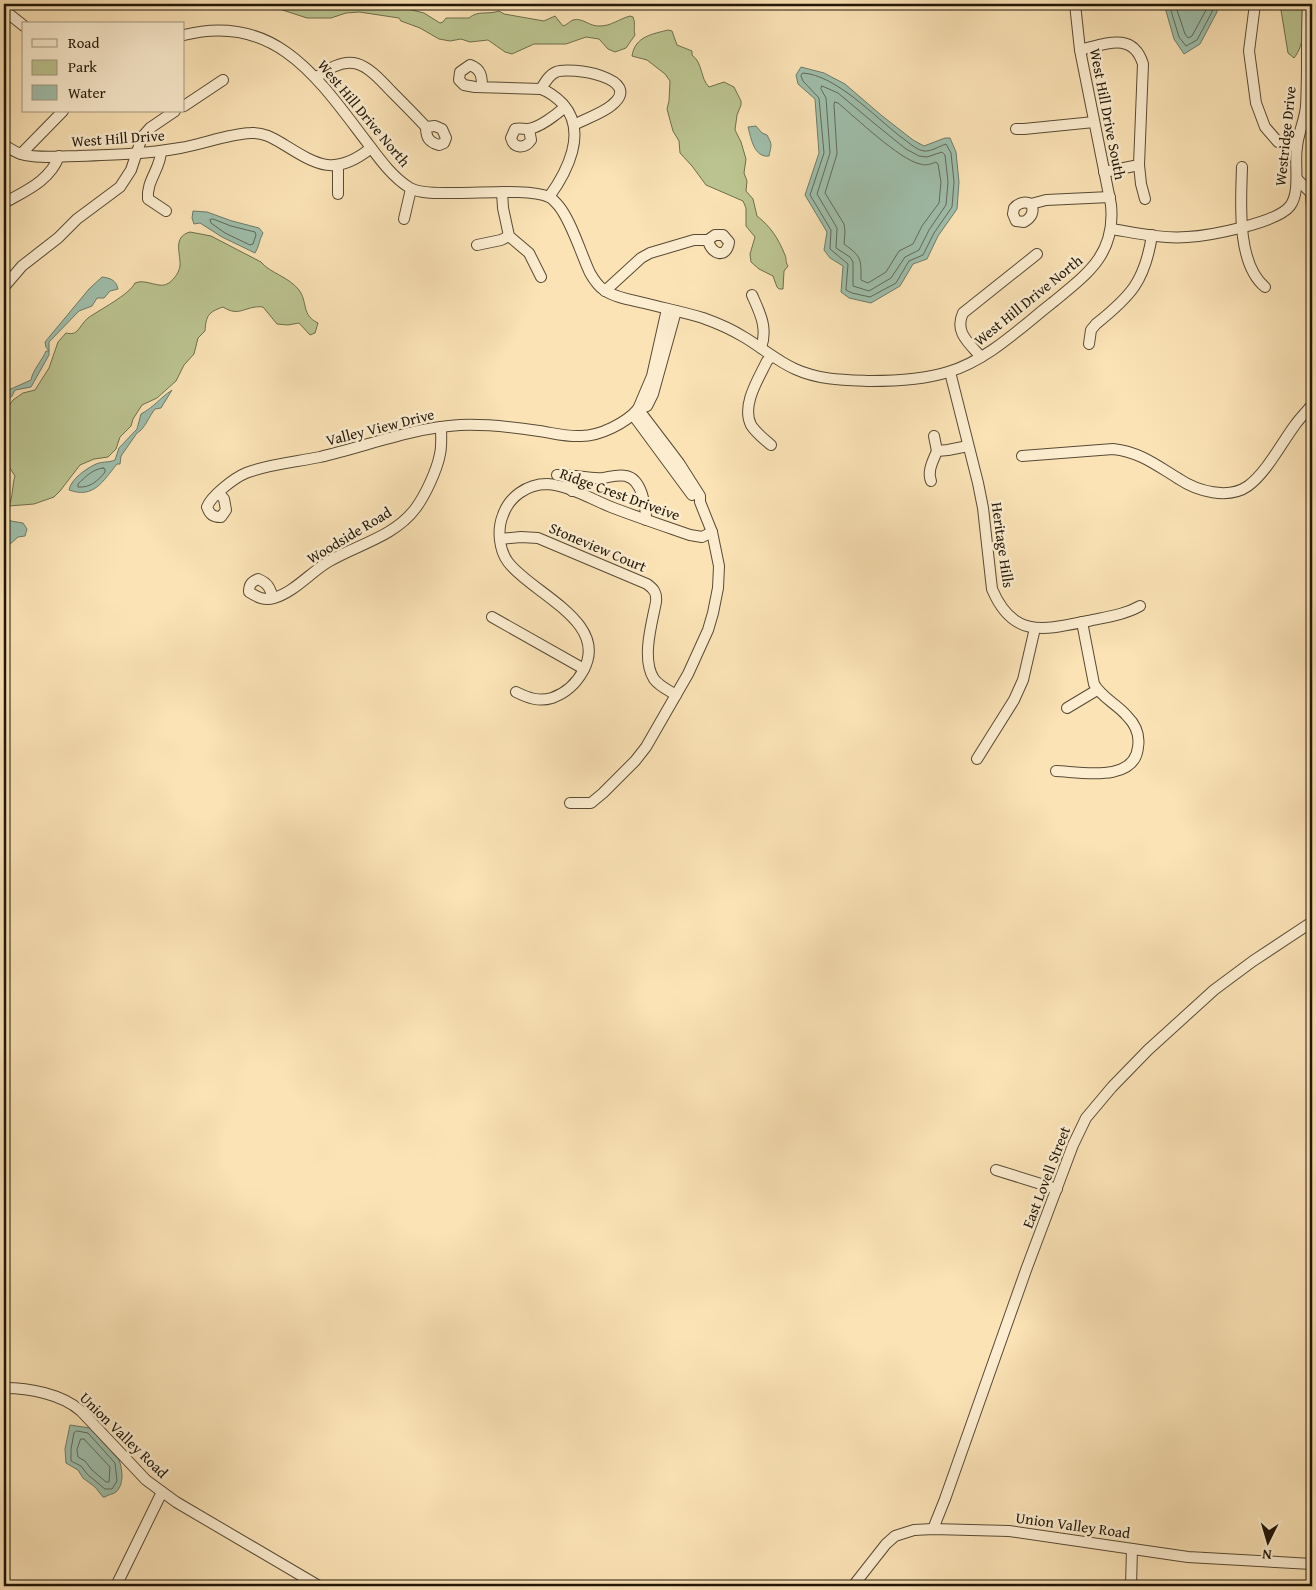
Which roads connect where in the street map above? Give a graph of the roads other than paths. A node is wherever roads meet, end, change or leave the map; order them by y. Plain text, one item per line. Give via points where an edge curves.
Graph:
1 (1075, 4) edge
2 (1255, 4) edge
3 (1308, 4) edge
4 (5, 16) edge
5 (22, 25) edge
6 (185, 35) edge
7 (1080, 50) junction
8 (317, 78) junction
9 (223, 80) dead end
10 (482, 87) dead end
11 (541, 89) junction
12 (185, 105) edge
13 (566, 107) junction
14 (62, 112) edge
15 (174, 112) edge
16 (1094, 122) junction
17 (574, 125) junction
18 (426, 127) dead end
19 (1016, 128) dead end
20 (529, 129) dead end
21 (4, 145) edge
22 (1296, 147) junction
23 (372, 148) junction
24 (161, 151) junction
25 (21, 154) junction
26 (136, 154) junction
27 (59, 156) junction
28 (1139, 165) junction
29 (338, 166) junction
30 (1242, 167) dead end
31 (1104, 172) junction
32 (1298, 180) junction
33 (411, 189) junction
34 (502, 192) junction
35 (338, 194) dead end
36 (549, 197) junction
37 (1110, 197) junction
38 (1145, 199) dead end
39 (4, 203) edge
40 (1031, 204) dead end
41 (1312, 207) edge
42 (166, 211) dead end
43 (404, 219) dead end
44 (1241, 227) junction
45 (1112, 229) junction
46 (1152, 235) junction
47 (509, 236) junction
48 (708, 240) dead end
49 (476, 245) dead end
50 (1037, 254) dead end
51 (541, 277) dead end
52 (4, 287) edge
53 (1264, 287) dead end
54 (605, 291) junction
55 (752, 295) dead end
56 (672, 310) junction
57 (1088, 344) dead end
58 (761, 348) junction
59 (772, 356) junction
60 (981, 357) junction
61 (950, 372) junction
62 (1312, 405) edge
63 (635, 412) junction
64 (441, 427) junction
65 (934, 436) dead end
66 (771, 445) dead end
67 (968, 446) junction
68 (937, 451) junction
69 (1022, 456) dead end
70 (557, 475) dead end
71 (575, 476) junction
72 (931, 481) dead end
73 (572, 491) junction
74 (219, 493) dead end
75 (646, 520) junction
76 (712, 532) junction
77 (500, 539) junction
78 (273, 598) dead end
79 (1140, 606) dead end
80 (492, 617) dead end
81 (1082, 622) junction
82 (1035, 628) junction
83 (584, 669) junction
84 (1098, 690) junction
85 (516, 692) dead end
86 (676, 694) junction
87 (1067, 708) dead end
88 (977, 759) dead end
89 (1056, 771) dead end
90 (570, 803) dead end
91 (1312, 922) edge
92 (996, 1170) dead end
93 (1056, 1189) junction
94 (4, 1388) edge
95 (162, 1492) junction
96 (933, 1529) junction
97 (1132, 1549) junction
98 (1312, 1564) edge
99 (116, 1586) edge
100 (319, 1586) edge
101 (853, 1586) edge
102 (1131, 1586) edge

1 - 7 street, West Hill Drive South
2 - 22 street via 1249,51 1256,104 1265,127 1278,142
3 - 22 street, Westridge Drive via 1306,108
4 - 5 street
6 - 8 street, West Hill Drive North via 219,30 255,36 296,58
7 - 16 street, West Hill Drive South
7 - 28 street via 1122,42 1141,57 1144,76
8 - 18 street via 340,64 361,64 375,73
8 - 23 street, West Hill Drive North
9 - 12 street
10 - 11 street
11 - 13 street
11 - 17 street via 551,74 566,70 597,75 618,84 618,98 612,105
13 - 17 street
13 - 20 street
14 - 25 street
15 - 26 street via 150,128 142,137
16 - 19 street
16 - 31 street, West Hill Drive South
17 - 36 street via 572,151 563,175
21 - 25 street, West Hill Drive
22 - 32 street, Westridge Drive
23 - 29 street
23 - 33 street, West Hill Drive North
24 - 26 street, West Hill Drive
24 - 29 street, West Hill Drive via 255,132 309,160
24 - 42 street via 161,159 147,191 148,198
25 - 27 street, West Hill Drive
26 - 27 street, West Hill Drive
26 - 52 street via 120,187 22,266
27 - 39 street via 55,166 39,183
28 - 31 street
28 - 38 street
29 - 35 street
30 - 44 street
31 - 37 street, West Hill Drive South
32 - 41 street via 1311,194
32 - 44 street, Westridge Drive via 1291,205 1281,214
33 - 34 street, West Hill Drive North via 434,193
33 - 43 street
34 - 36 street, West Hill Drive North
34 - 47 street
36 - 54 street via 563,212 590,273
37 - 40 street via 1046,200
37 - 45 street, West Hill Drive South
44 - 46 street, Westridge Drive via 1186,238
44 - 53 street via 1253,273
45 - 46 street, Westridge Drive
45 - 60 street, West Hill Drive North via 1103,253 1087,274
46 - 57 street via 1142,275 1130,294 1091,330
47 - 49 street
47 - 51 street via 529,253
48 - 54 street via 675,245 641,258
50 - 60 street via 960,320 960,329
54 - 56 street, West Hill Drive North
55 - 58 street via 765,331
56 - 58 street, West Hill Drive North via 731,329
56 - 63 street via 652,376
58 - 59 street, West Hill Drive North
59 - 61 street, West Hill Drive North via 805,373 833,380 904,380
59 - 66 street via 767,360 748,412 751,425
60 - 61 street, West Hill Drive North
61 - 67 street, Heritage Hills
62 - 69 street via 1259,475 1235,492 1206,491 1186,484 1143,456 1128,451
63 - 64 street, Valley View Drive via 611,428 581,436 489,425
63 - 76 street via 700,496
64 - 74 street, Valley View Drive via 245,474 228,483
64 - 78 street, Woodside Road via 440,456 414,509 402,522 328,562
65 - 68 street
67 - 68 street
67 - 82 street, Heritage Hills via 983,508 996,600 1015,620
68 - 72 street via 930,467
70 - 71 street
71 - 73 street
71 - 75 street via 601,478 626,475 632,478 645,503
73 - 75 street, Ridge Crest Driveive
73 - 77 street, Ridge Crest Driveive via 547,484 517,494 502,515
75 - 76 street, Ridge Crest Driveive via 696,537
76 - 86 street via 719,566 713,613 688,674
77 - 83 street, Ridge Crest Driveive via 503,555 509,563 528,582 573,616 585,632 588,658
77 - 86 street, Stoneview Court via 538,538 654,588 656,602 648,646 651,673 661,686
79 - 81 street, Heritage Hills via 1128,613
80 - 83 street
81 - 82 street, Heritage Hills
81 - 84 street via 1091,672
82 - 88 street via 1014,700
83 - 85 street, Ridge Crest Driveive via 568,689 550,698 531,699
84 - 87 street
84 - 89 street via 1128,716 1137,729 1136,756 1129,766 1117,772
86 - 90 street via 646,747 604,793 591,803
91 - 93 street, East Lovell Street via 1214,990 1112,1087 1086,1118
92 - 93 street
93 - 96 street, East Lovell Street
94 - 95 street, Union Valley Road via 69,1402 146,1480
95 - 99 street
95 - 100 street, Union Valley Road
96 - 97 street, Union Valley Road via 1009,1531
96 - 101 street, Union Valley Road via 895,1536
97 - 98 street, Union Valley Road via 1188,1557
97 - 102 street

